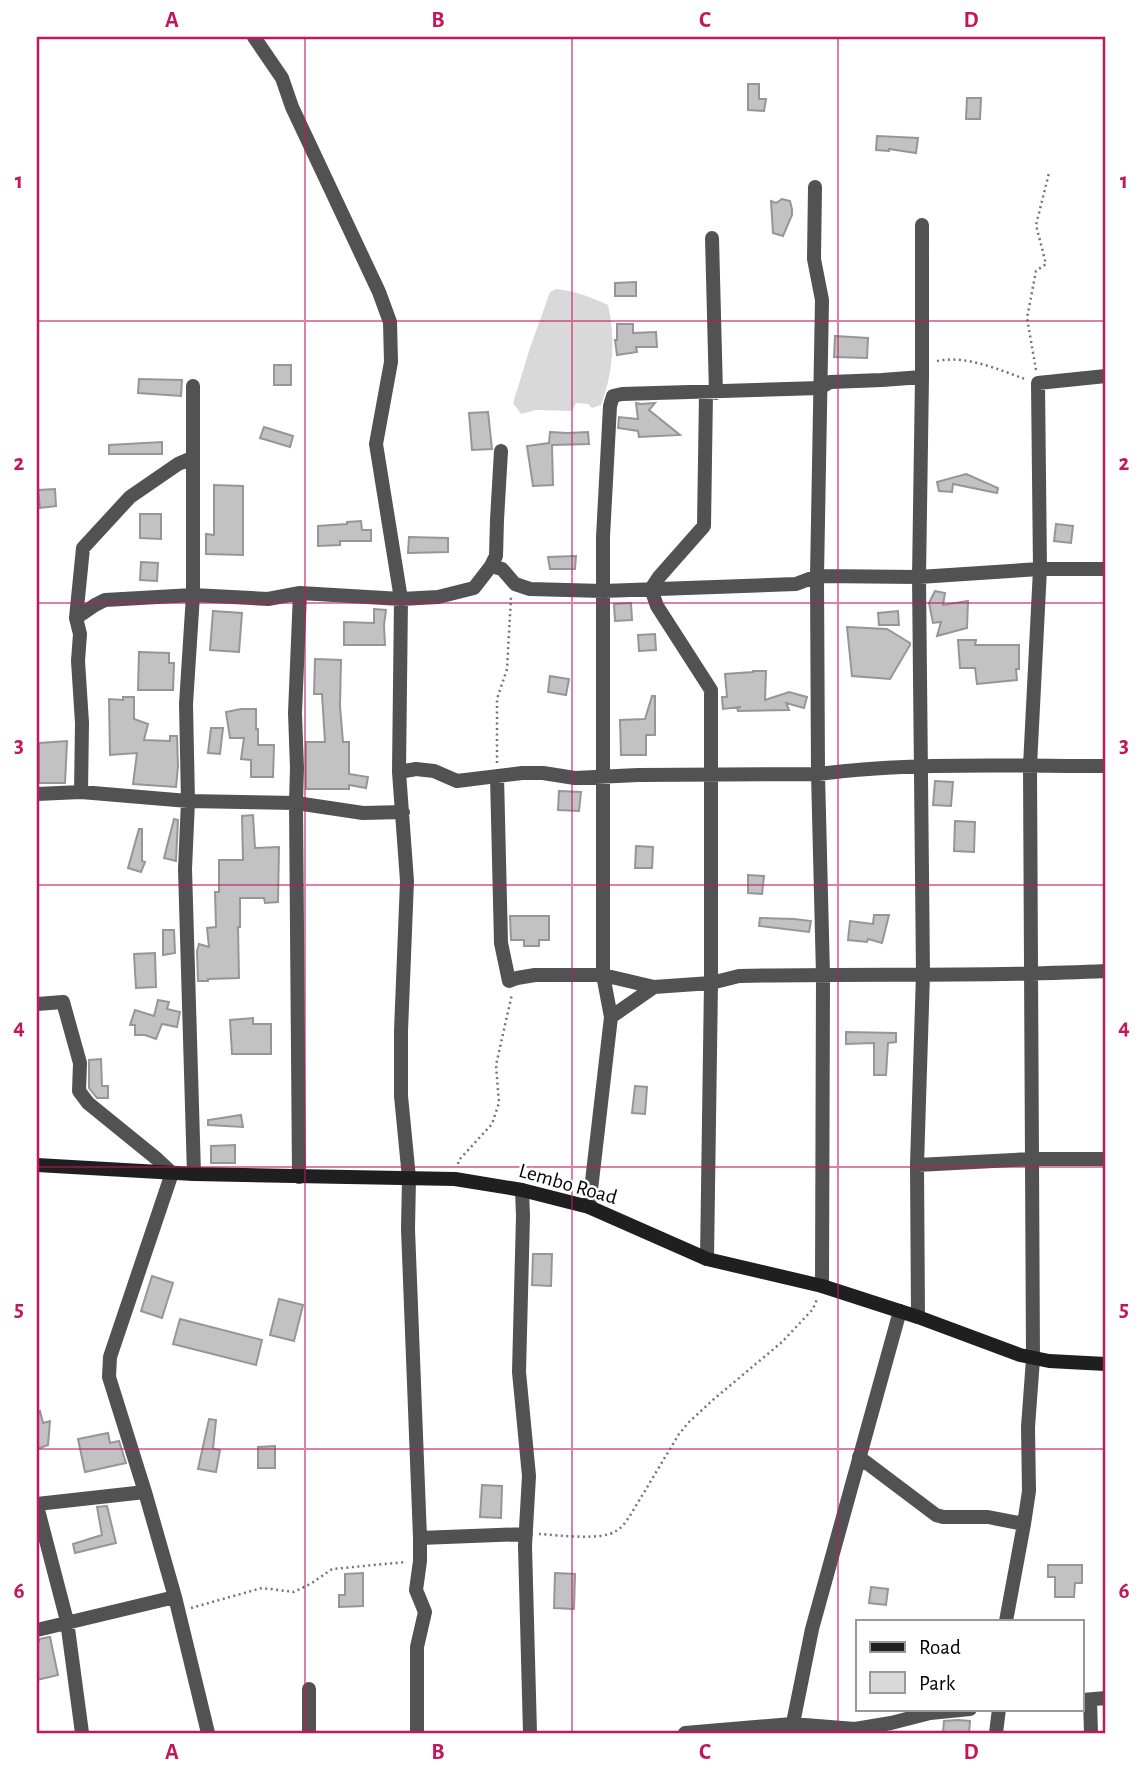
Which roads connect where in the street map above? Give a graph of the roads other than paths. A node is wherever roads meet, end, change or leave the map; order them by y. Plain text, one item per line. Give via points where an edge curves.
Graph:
1 (254, 37) edge
2 (815, 187) dead end
3 (922, 225) dead end
4 (712, 238) dead end
5 (922, 370) junction
6 (1106, 376) edge
7 (193, 386) dead end
8 (820, 388) junction
9 (711, 393) junction
10 (502, 452) dead end
11 (192, 458) junction
12 (491, 566) junction
13 (1040, 569) junction
14 (1106, 569) edge
15 (817, 576) junction
16 (919, 577) junction
17 (651, 589) junction
18 (603, 591) junction
19 (300, 593) junction
20 (193, 595) junction
21 (401, 599) junction
22 (76, 618) junction
23 (1030, 766) junction
24 (1106, 766) edge
25 (921, 767) junction
26 (399, 772) junction
27 (818, 774) junction
28 (498, 776) junction
29 (712, 776) junction
30 (604, 777) junction
31 (81, 792) junction
32 (37, 793) edge
33 (188, 801) junction
34 (296, 803) junction
35 (403, 812) junction
36 (1106, 971) edge
37 (923, 974) junction
38 (1032, 974) junction
39 (603, 975) junction
40 (823, 975) junction
41 (711, 983) junction
42 (654, 986) junction
43 (37, 1004) edge
44 (611, 1017) junction
45 (1033, 1159) junction
46 (1106, 1159) edge
47 (37, 1165) edge
48 (917, 1165) junction
49 (172, 1172) junction
50 (194, 1174) junction
51 (299, 1177) junction
52 (409, 1178) junction
53 (522, 1190) junction
54 (589, 1207) junction
55 (708, 1259) junction
56 (822, 1286) junction
57 (900, 1311) junction
58 (918, 1317) junction
59 (1033, 1359) junction
60 (1106, 1364) edge
61 (859, 1457) junction
62 (145, 1492) junction
63 (37, 1505) edge
64 (1024, 1524) junction
65 (526, 1534) junction
66 (420, 1538) junction
67 (176, 1604) junction
68 (1006, 1620) edge
69 (67, 1621) junction
70 (37, 1630) edge
71 (309, 1689) dead end
72 (1106, 1698) edge
73 (1086, 1700) edge
74 (960, 1710) edge
75 (999, 1710) edge
76 (891, 1728) edge
77 (791, 1729) edge
78 (77, 1732) edge
79 (208, 1733) edge
80 (309, 1733) edge
81 (417, 1733) edge
82 (530, 1733) edge
83 (685, 1733) edge
84 (996, 1733) edge
85 (1091, 1733) edge

1 - 21 street via 282,78 390,322 391,362 376,444
2 - 8 street via 814,259 822,300
3 - 5 street
4 - 9 street
5 - 8 street via 830,382
5 - 16 street
6 - 13 street via 1038,383
7 - 11 street
8 - 9 street
8 - 15 street
9 - 17 street via 704,526
9 - 18 street via 613,396
10 - 12 street via 496,556
11 - 20 street
11 - 22 street via 130,497 83,548
12 - 18 street via 530,589
12 - 21 street via 474,588 438,597
13 - 14 street
13 - 16 street
13 - 23 street
15 - 16 street
15 - 17 street via 796,584
15 - 27 street
16 - 25 street
17 - 18 street
17 - 29 street via 657,606 711,690
18 - 30 street
19 - 20 street via 268,599
19 - 21 street
19 - 34 street
20 - 22 street via 105,600
20 - 33 street via 186,705
21 - 26 street
22 - 31 street via 80,634
23 - 24 street
23 - 25 street
23 - 38 street
25 - 27 street
25 - 37 street
26 - 28 street via 434,771 457,781
26 - 35 street
27 - 29 street
27 - 40 street
28 - 30 street
28 - 39 street via 501,943 509,981 535,975
29 - 30 street
29 - 41 street
30 - 39 street
31 - 32 street
31 - 33 street
33 - 34 street
33 - 50 street via 185,870
34 - 35 street via 363,813
34 - 51 street
35 - 52 street via 407,881 401,1096
36 - 38 street
37 - 38 street
37 - 40 street
37 - 48 street
38 - 45 street
39 - 42 street
39 - 44 street
40 - 41 street via 739,976
40 - 56 street
41 - 42 street
41 - 55 street
42 - 44 street
43 - 49 street via 63,1002 80,1063 79,1091 88,1103
44 - 54 street
45 - 46 street
45 - 48 street
45 - 59 street
47 - 49 street, Lembo Road
48 - 58 street
49 - 50 street, Lembo Road
49 - 62 street via 110,1357 109,1377
50 - 51 street, Lembo Road
51 - 52 street, Lembo Road
52 - 53 street, Lembo Road via 456,1179
52 - 66 street
53 - 54 street, Lembo Road
53 - 65 street via 519,1372 529,1476
54 - 55 street, Lembo Road
55 - 56 street, Lembo Road
56 - 57 street, Lembo Road
57 - 58 street, Lembo Road
57 - 61 street
58 - 59 street, Lembo Road
59 - 60 street, Lembo Road
59 - 64 street
61 - 64 street via 943,1517 988,1517
61 - 77 street via 812,1629
62 - 63 street
62 - 67 street
63 - 69 street
64 - 68 street
65 - 66 street
65 - 82 street
66 - 81 street via 416,1590 425,1612 418,1647
67 - 69 street
67 - 79 street
69 - 70 street
69 - 78 street
71 - 80 street
72 - 73 street
73 - 85 street
74 - 76 street via 930,1713
75 - 84 street
76 - 77 street
77 - 83 street

